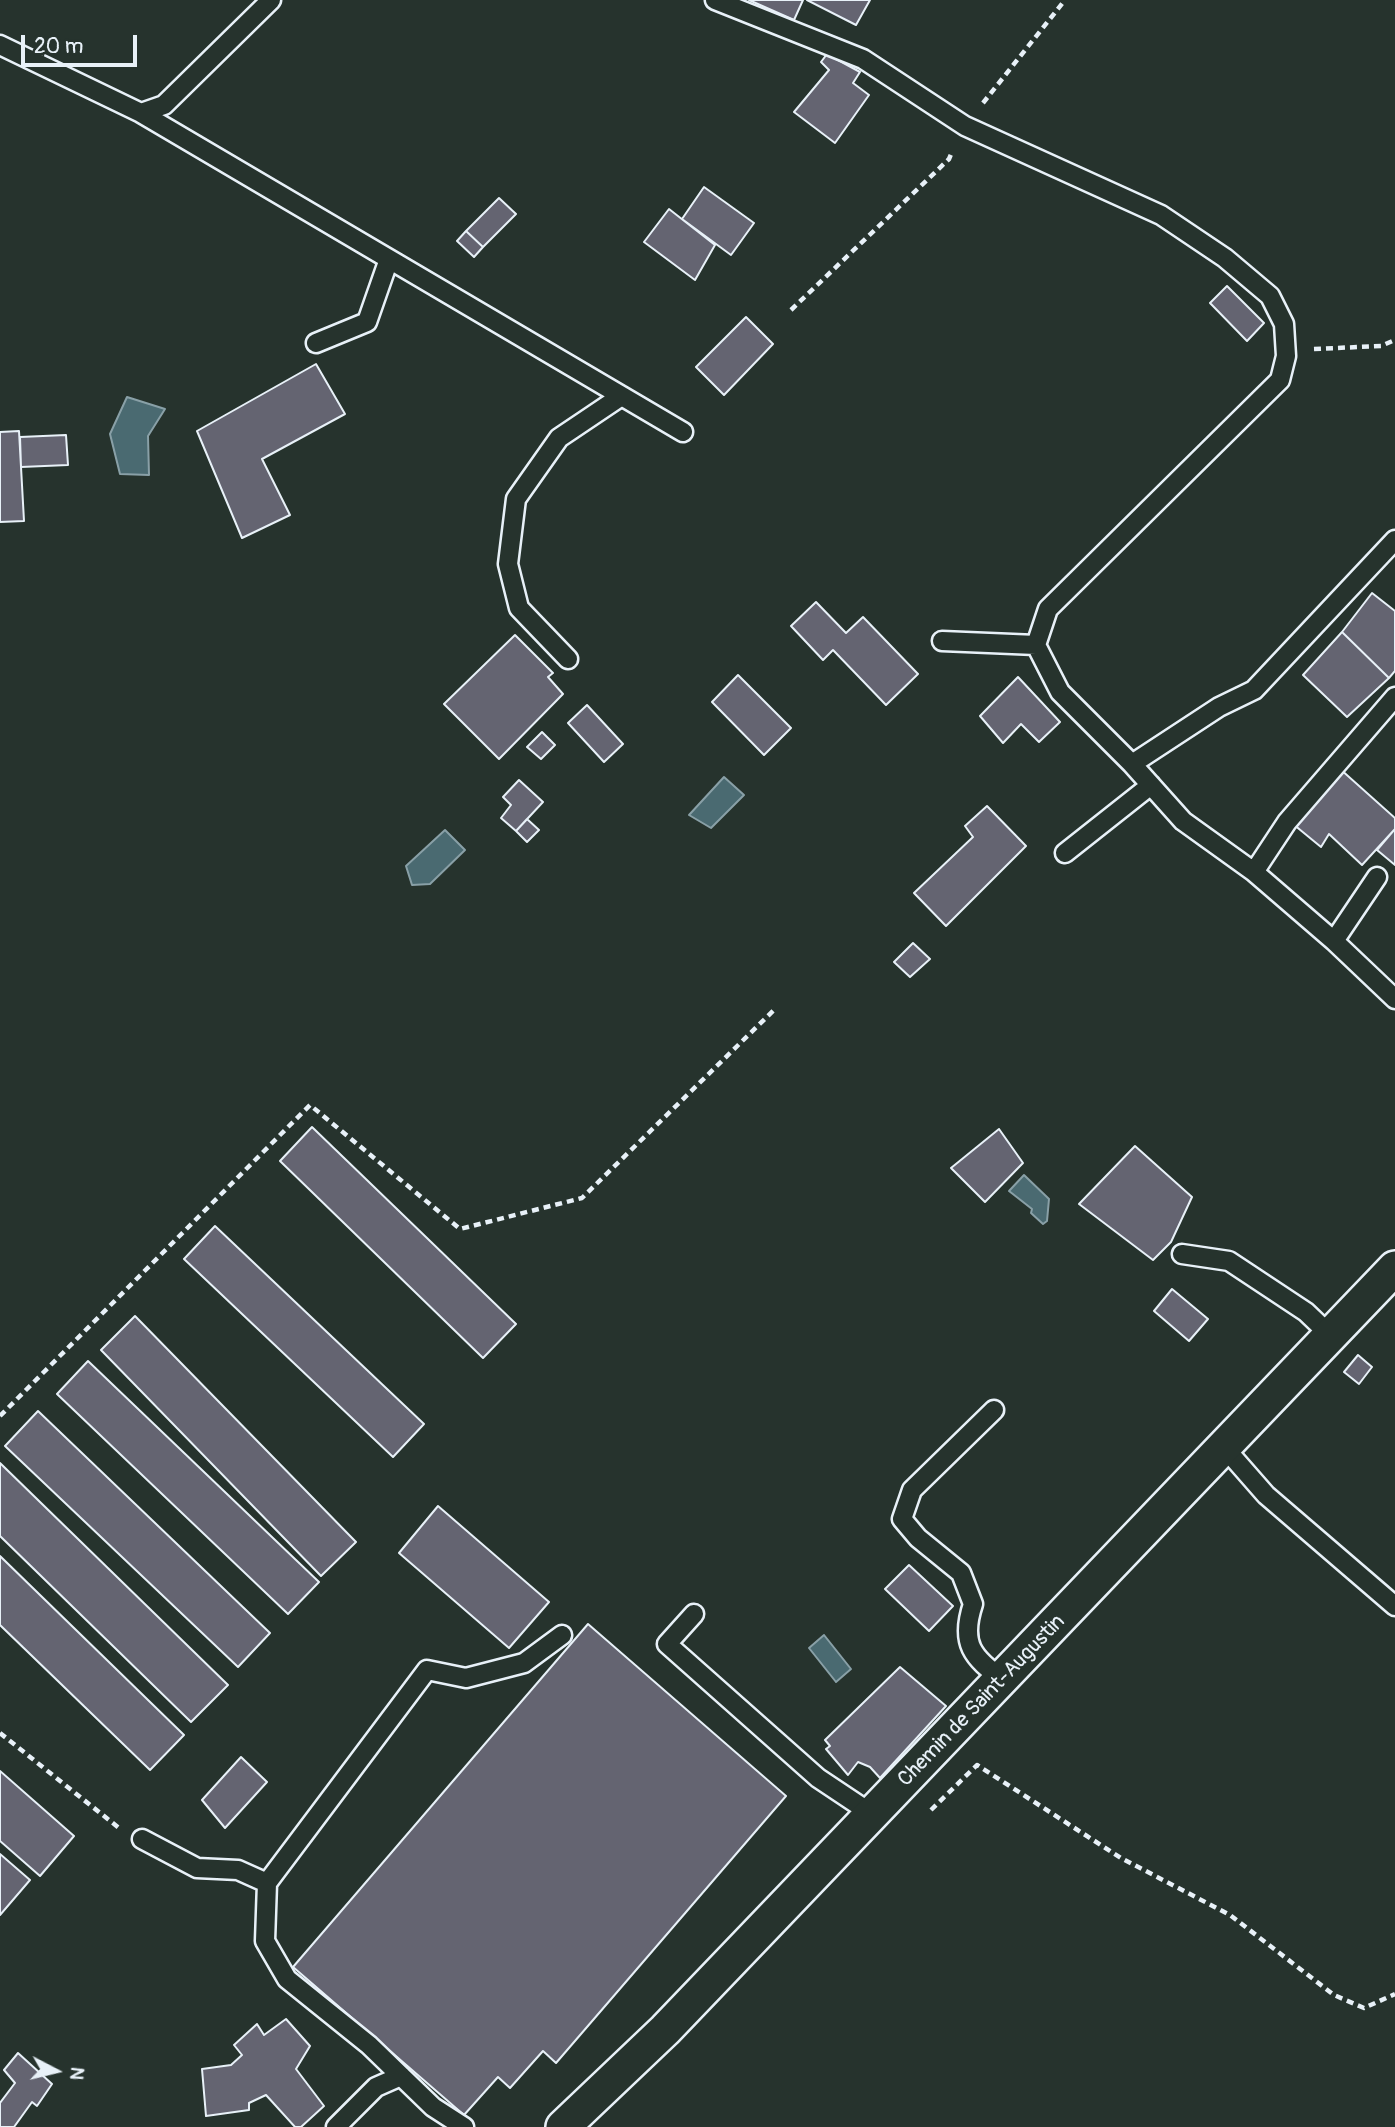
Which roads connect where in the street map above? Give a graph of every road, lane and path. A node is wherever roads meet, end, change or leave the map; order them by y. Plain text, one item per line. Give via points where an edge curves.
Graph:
1 (271, 0) edge
2 (715, 0) edge
3 (1065, 0) edge
4 (0, 45) edge
5 (141, 113) junction
6 (965, 126) junction
7 (389, 259) junction
8 (791, 310) dead end
9 (1395, 340) edge
10 (316, 343) dead end
11 (1286, 356) junction
12 (620, 397) junction
13 (683, 432) dead end
14 (1395, 540) edge
15 (942, 641) dead end
16 (1036, 645) junction
17 (568, 659) dead end
18 (1395, 696) edge
19 (1132, 764) junction
20 (1151, 785) junction
21 (1065, 853) dead end
22 (1254, 872) junction
23 (1377, 877) dead end
24 (1334, 941) junction
25 (1395, 999) edge
26 (775, 1009) dead end
27 (1182, 1254) dead end
28 (1395, 1268) edge
29 (1330, 1335) junction
30 (993, 1410) dead end
31 (0, 1416) edge
32 (1223, 1447) junction
33 (1395, 1606) edge
34 (694, 1614) dead end
35 (562, 1635) dead end
36 (1004, 1679) junction
37 (0, 1733) edge
38 (927, 1813) dead end
39 (872, 1814) junction
40 (142, 1839) joint
41 (267, 1883) junction
42 (1395, 1994) edge
43 (401, 2076) junction
44 (336, 2127) edge
45 (464, 2127) edge
46 (563, 2127) edge

1 - 5 lane via 164,105
2 - 6 lane via 863,59
3 - 6 path
4 - 5 lane
5 - 7 lane
6 - 8 path via 949,159
6 - 11 lane via 1161,215 1225,258 1269,296 1284,324
7 - 10 lane via 367,322
7 - 12 lane
9 - 11 path via 1381,346 1324,346
11 - 16 lane via 1280,380 1048,610
12 - 13 lane
12 - 17 lane via 559,438 516,499 508,564 519,608
14 - 19 lane via 1254,690 1219,707
15 - 16 lane
16 - 19 lane via 1060,692
18 - 22 lane via 1287,822
19 - 20 lane
20 - 21 lane
20 - 22 lane via 1183,821
22 - 24 lane
23 - 24 lane
24 - 25 lane
26 - 31 path via 582,1198 460,1229 310,1105
27 - 29 lane via 1230,1261 1306,1312
28 - 29 street, Chemin de Saint-Augustin
29 - 32 street, Chemin de Saint-Augustin
30 - 36 lane via 912,1490 902,1519 961,1573 973,1604 966,1625 976,1661
32 - 33 lane via 1266,1495
32 - 36 street, Chemin de Saint-Augustin
34 - 39 lane via 667,1644 818,1778
35 - 41 lane via 524,1663 466,1678 427,1670
36 - 39 street, Chemin de Saint-Augustin
37 - 40 path via 111,1823
38 - 42 path via 977,1765 1121,1858 1230,1915 1334,1995 1364,2008
39 - 46 street, Chemin de Saint-Augustin via 665,2030
40 - 41 lane via 197,1868 238,1870
41 - 43 lane via 265,1941 287,1979
43 - 44 lane via 376,2087
43 - 45 lane via 433,2107

